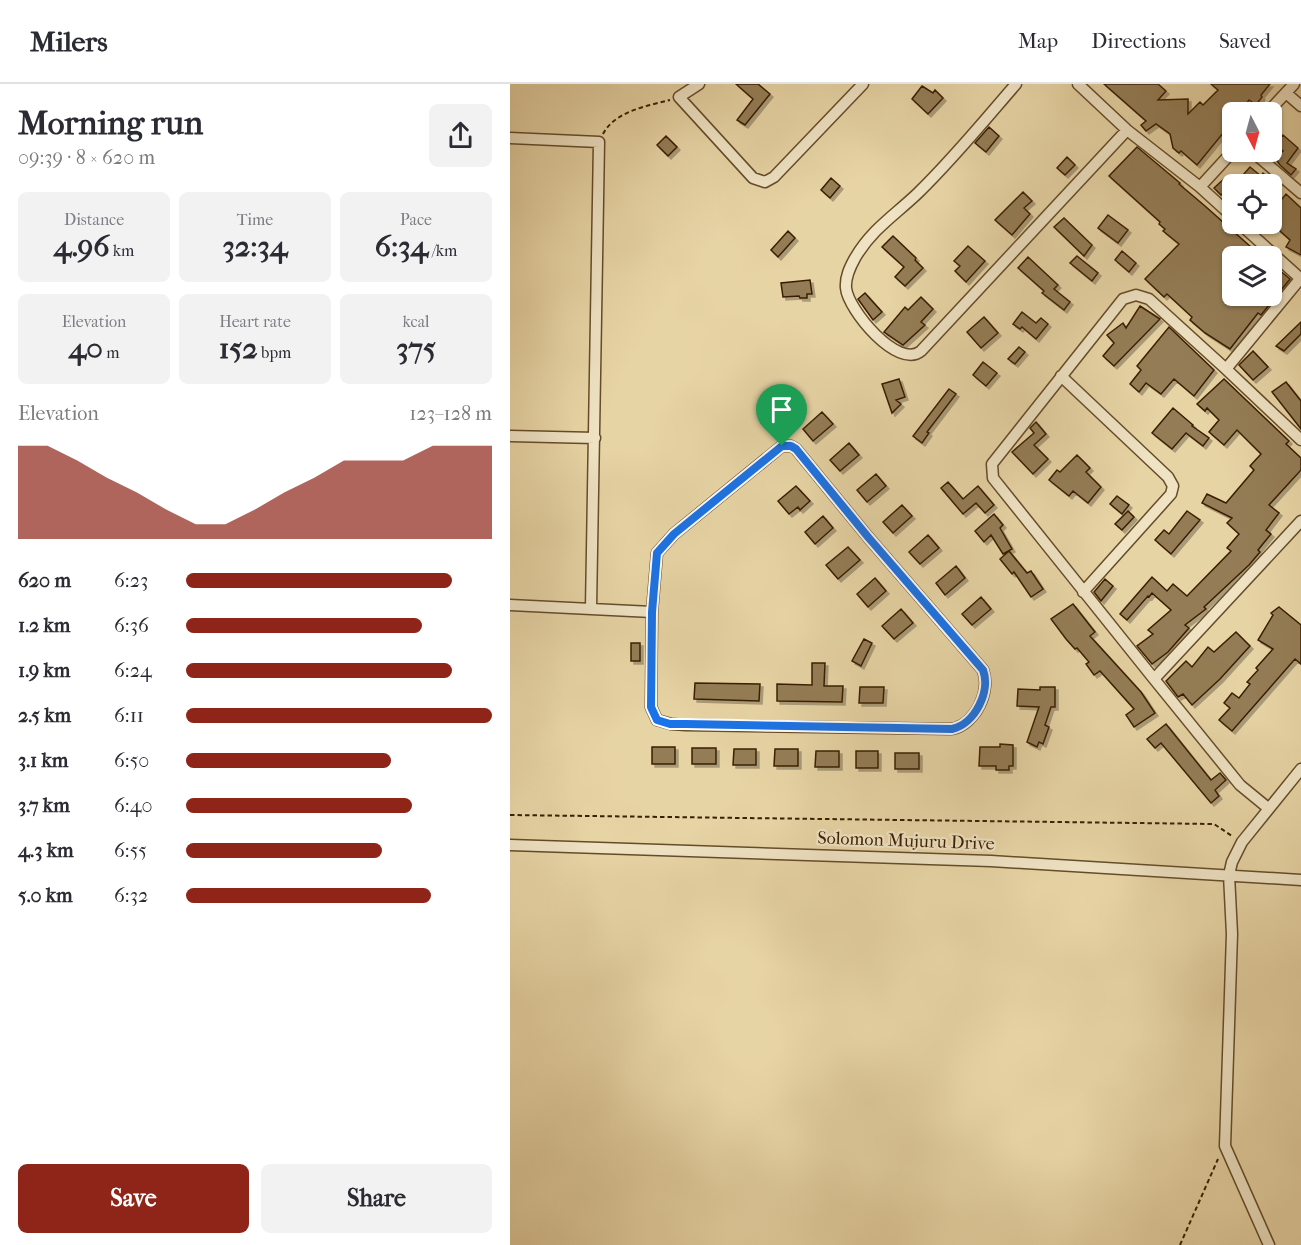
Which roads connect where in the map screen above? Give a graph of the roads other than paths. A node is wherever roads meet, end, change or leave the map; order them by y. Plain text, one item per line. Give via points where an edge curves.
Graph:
1 (699, 84) edge
2 (863, 84) edge
3 (1016, 84) edge
4 (1078, 84) edge
5 (1294, 84) edge
6 (1286, 93) junction
7 (1277, 102) edge
8 (1301, 106) edge
9 (1127, 129) junction
10 (510, 138) edge
11 (1223, 162) edge
12 (1265, 162) edge
13 (1200, 187) junction
14 (1301, 193) edge
15 (1222, 207) edge
16 (1251, 234) edge
17 (1301, 279) edge
18 (1226, 369) junction
19 (1061, 376) junction
20 (510, 436) edge
21 (595, 438) junction
22 (1301, 440) edge
23 (1301, 521) edge
24 (1083, 592) junction
25 (510, 606) edge
26 (591, 608) junction
27 (652, 612) junction
28 (1154, 679) junction
29 (1301, 769) edge
30 (1268, 808) junction
31 (510, 845) edge
32 (1228, 875) junction
33 (1301, 880) edge
34 (1269, 1245) edge

1 - 2 street via 679,97 753,177 765,182
3 - 9 street via 919,192 872,232 849,269 846,285 852,307 874,332 902,354 911,356 921,351
4 - 9 street
5 - 6 street
6 - 7 street
6 - 8 street
9 - 13 street
10 - 21 street via 599,142
11 - 13 street
12 - 14 street
13 - 15 street
16 - 17 street
17 - 18 street
18 - 19 street via 1149,299 1136,295 1123,299
18 - 22 street
19 - 24 street via 992,469 993,478
19 - 24 street via 1173,486 1171,494
20 - 21 street
21 - 26 street
23 - 28 street
24 - 28 street
25 - 26 street
26 - 27 street
27 - 27 street via 651,707 663,723 952,729 974,715 985,688 985,676 979,665 791,446 777,448 662,546 655,566
28 - 30 street via 1240,785
29 - 30 street
30 - 32 street via 1242,842
31 - 32 street, Solomon Mujuru Drive via 991,861
32 - 33 street, Solomon Mujuru Drive
32 - 34 street via 1232,934 1225,1146

